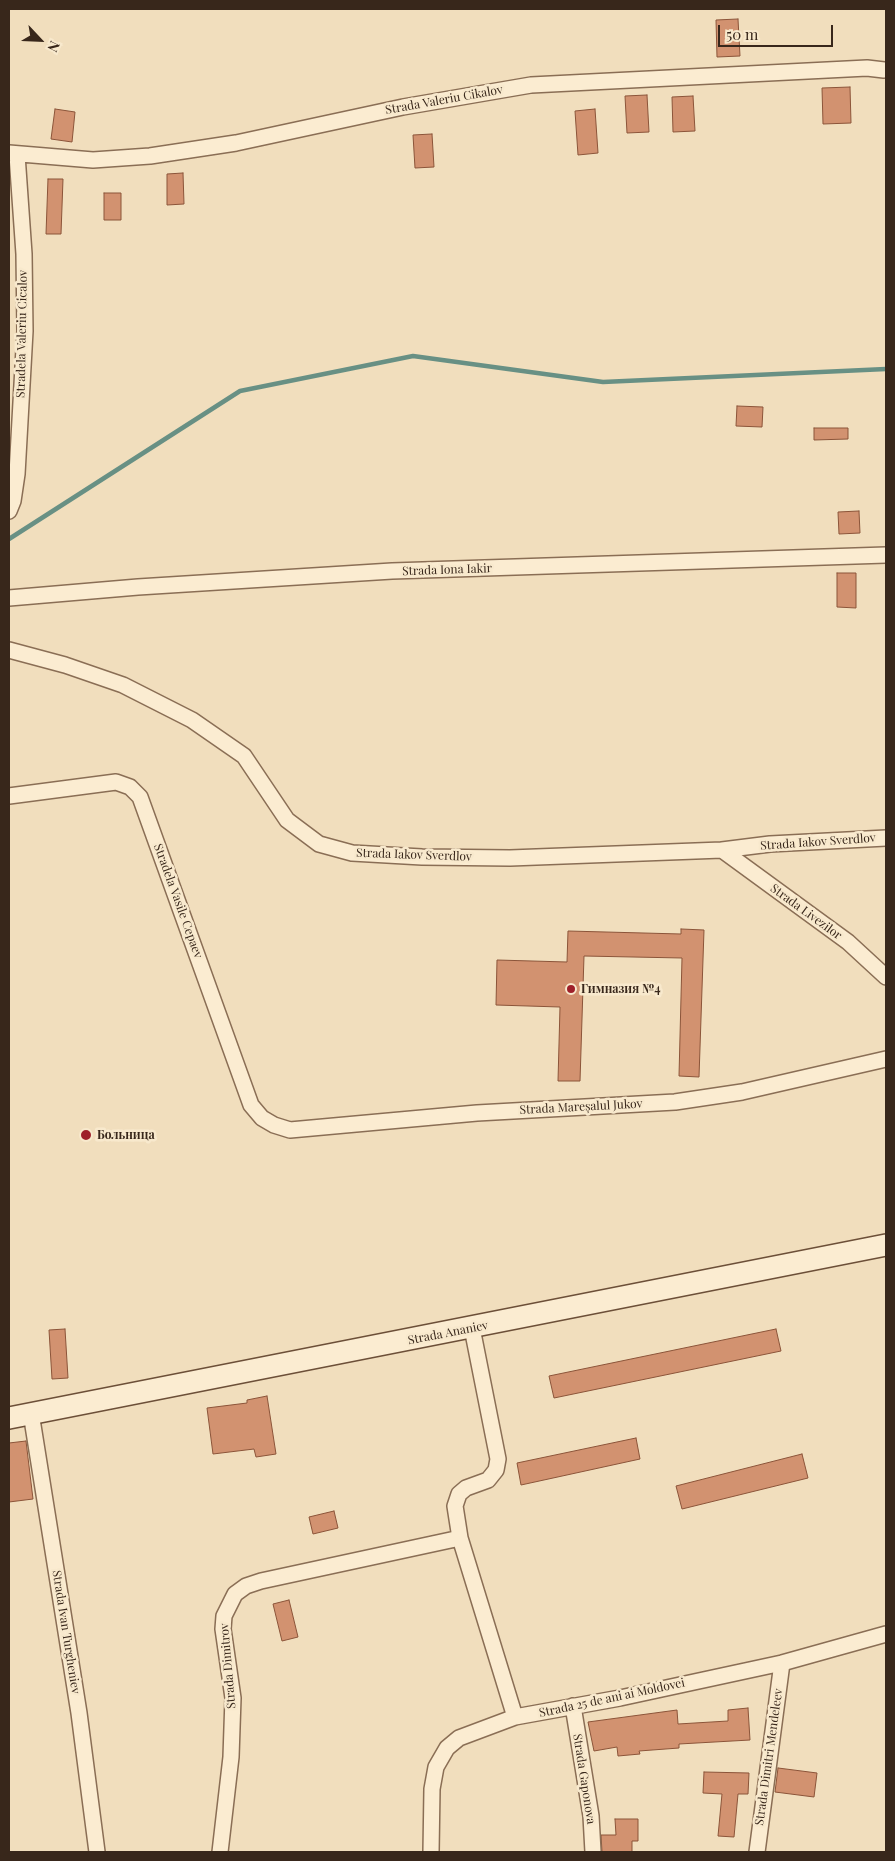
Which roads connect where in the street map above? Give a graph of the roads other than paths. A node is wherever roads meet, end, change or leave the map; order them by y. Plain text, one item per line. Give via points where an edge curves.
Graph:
1 (884, 70) dead end
2 (13, 154) edge
3 (9, 511) edge
4 (886, 555) edge
5 (9, 598) edge
6 (9, 650) edge
7 (9, 796) edge
8 (886, 838) edge
9 (722, 850) junction
10 (886, 977) edge
11 (886, 1059) edge
12 (274, 1126) joint
13 (886, 1245) edge
14 (472, 1328) junction
15 (31, 1413) junction
16 (9, 1418) edge
17 (460, 1538) junction
18 (886, 1634) edge
19 (782, 1663) junction
20 (573, 1706) junction
21 (515, 1717) junction
22 (97, 1852) edge
23 (220, 1852) edge
24 (431, 1852) edge
25 (593, 1852) edge
26 (757, 1852) edge

1 - 2 street, Strada Valeriu Cikalov via 867,68 531,85 150,156 93,160
2 - 3 street, Stradela Valeriu Cicalov via 24,254 25,331 17,474
4 - 5 street, Strada Iona Iakir via 392,571
6 - 9 street, Strada Iakov Sverdlov via 123,685 192,720 244,756 287,820 319,844 352,853 422,857 510,858
7 - 12 street, Stradela Vasile Cepaev via 116,782 130,787 140,797 251,1105
8 - 9 street, Strada Iakov Sverdlov
9 - 10 street, Strada Livezilor via 848,942
11 - 12 street, Strada Mareșalul Jukov via 742,1092 675,1102 477,1113 290,1130
13 - 14 street, Strada Ananiev
14 - 15 street, Strada Ananiev
14 - 17 street via 498,1459 496,1470 488,1480 474,1483 459,1494 455,1506
15 - 16 street, Strada Ananiev
15 - 22 street, Strada Ivan Turgheniev via 79,1713
17 - 21 street
17 - 23 street, Strada Dimitrov via 261,1581 235,1594 224,1616 223,1629 233,1698 231,1757
18 - 19 street, Strada 25 de ani ai Moldovei
19 - 20 street, Strada 25 de ani ai Moldovei
19 - 26 street, Strada Dimitri Mendeleev
20 - 21 street, Strada 25 de ani ai Moldovei
20 - 25 street, Strada Gaponova via 591,1816
21 - 24 street, Strada 25 de ani ai Moldovei via 459,1738 447,1748 436,1767 432,1789

